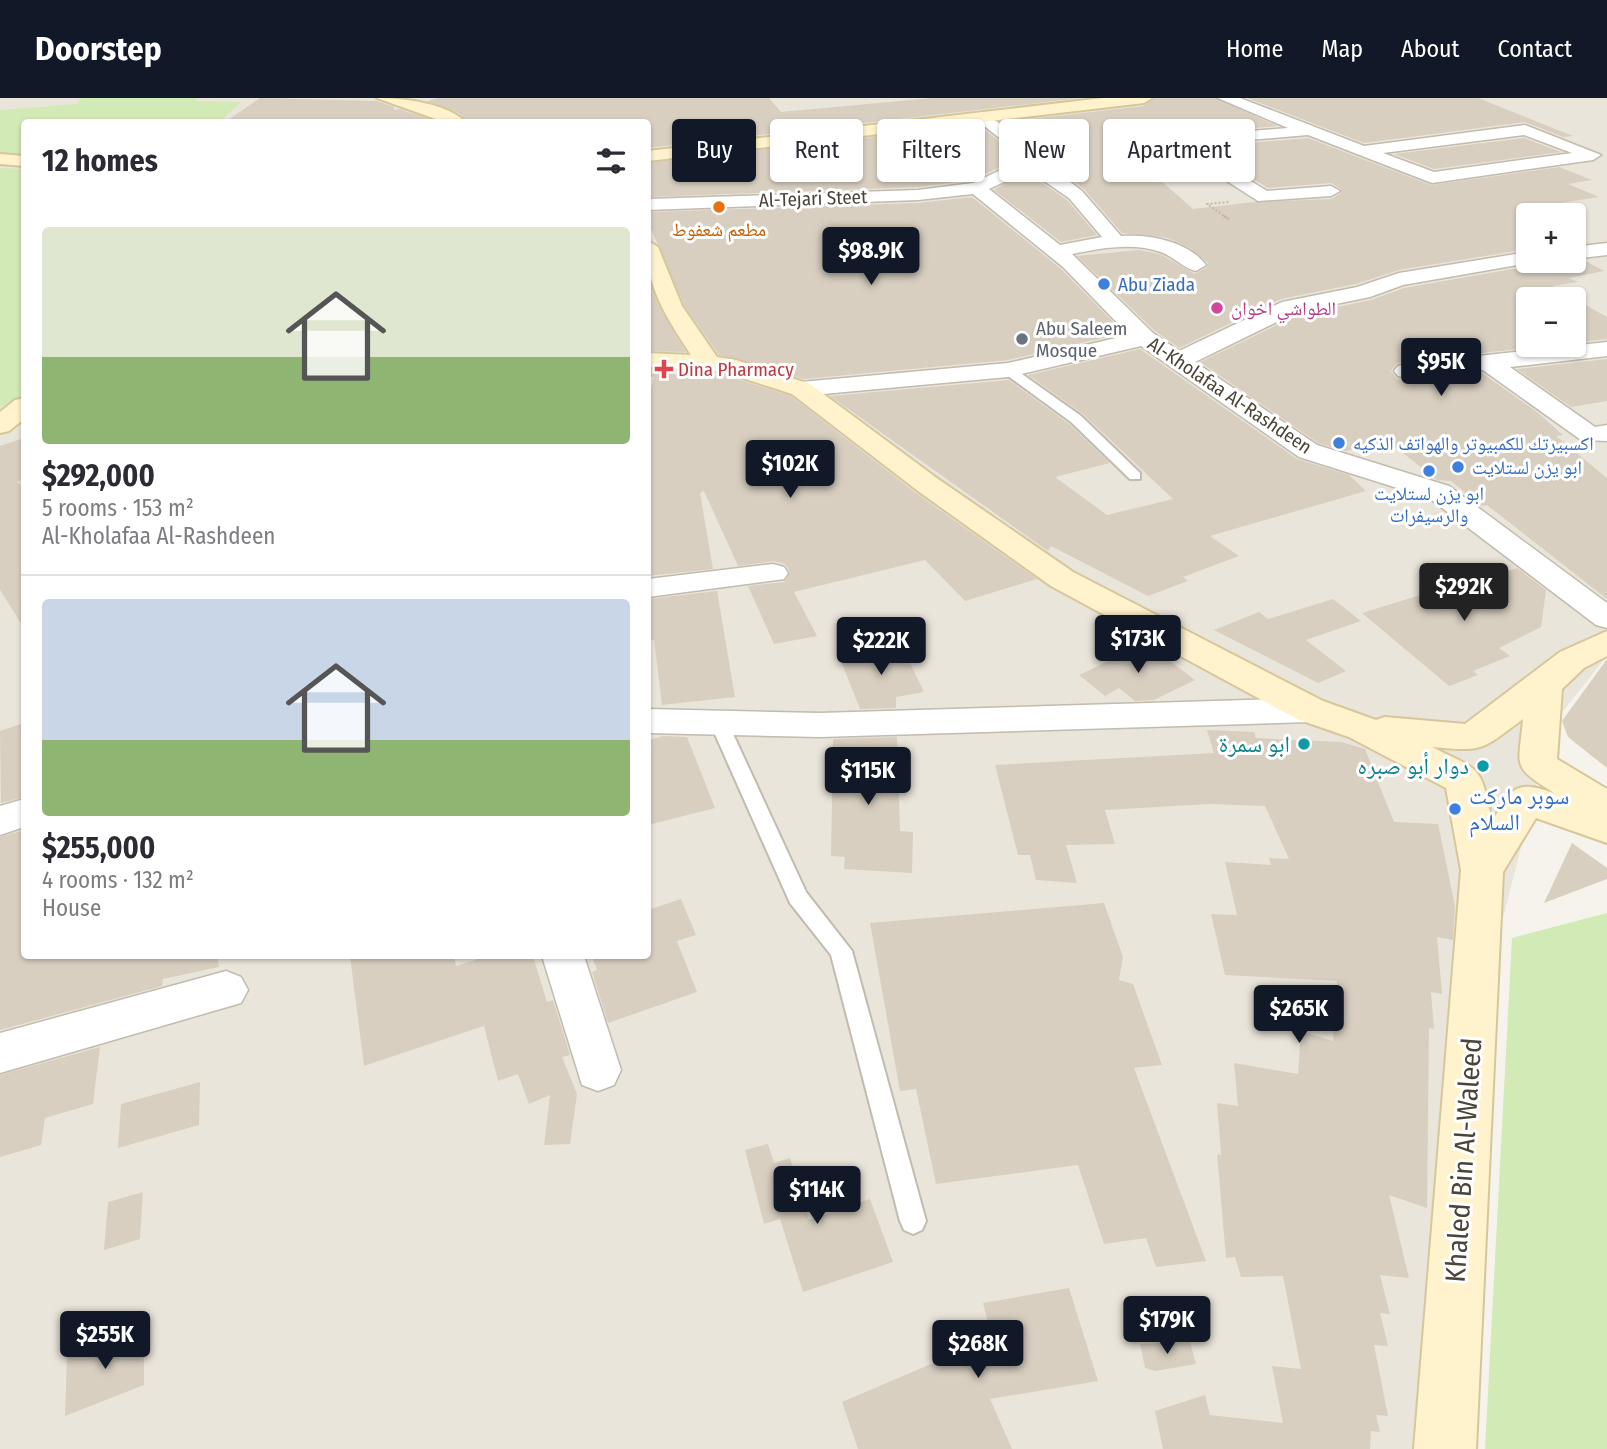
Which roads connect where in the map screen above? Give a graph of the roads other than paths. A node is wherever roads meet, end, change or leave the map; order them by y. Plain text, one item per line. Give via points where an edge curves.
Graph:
1 (385, 98) edge
2 (1105, 98) edge
3 (1144, 98) edge
4 (1226, 98) edge
5 (987, 110) edge
6 (450, 119) edge
7 (999, 125) edge
8 (1314, 130) junction
9 (1594, 135) dead end
10 (1553, 140) junction
11 (1361, 151) junction
12 (651, 154) edge
13 (0, 159) edge
14 (21, 161) edge
15 (0, 166) edge
16 (21, 167) edge
17 (999, 178) edge
18 (1058, 182) edge
19 (977, 188) junction
20 (1331, 191) dead end
21 (651, 205) edge
22 (1116, 243) junction
23 (1607, 249) edge
24 (1586, 251) edge
25 (1058, 252) junction
26 (651, 255) edge
27 (1516, 260) edge
28 (1196, 265) dead end
29 (1145, 338) junction
30 (1607, 349) edge
31 (651, 359) edge
32 (1177, 359) junction
33 (708, 362) junction
34 (1488, 362) junction
35 (1008, 370) junction
36 (1406, 371) dead end
37 (801, 389) junction
38 (21, 406) edge
39 (21, 411) edge
40 (0, 415) edge
41 (1607, 433) edge
42 (9, 437) edge
43 (1135, 476) dead end
44 (773, 573) dead end
45 (651, 588) edge
46 (1607, 618) edge
47 (1607, 642) edge
48 (1544, 685) junction
49 (1310, 710) junction
50 (651, 721) edge
51 (719, 723) junction
52 (1362, 728) junction
53 (1472, 738) junction
54 (1464, 780) junction
55 (1533, 782) junction
56 (1607, 808) edge
57 (21, 814) edge
58 (0, 821) edge
59 (1607, 828) edge
60 (1482, 870) junction
61 (564, 959) edge
62 (226, 990) dead end
63 (0, 1053) edge
64 (598, 1070) dead end
65 (913, 1222) dead end
66 (1445, 1449) edge

1 - 6 street
2 - 5 street
3 - 5 street
4 - 8 street
5 - 7 street
5 - 12 street
8 - 11 street
8 - 20 street via 1168,138 1264,197
9 - 10 street
10 - 11 street via 1525,130
10 - 11 street via 1593,155 1432,178
13 - 14 street
15 - 16 street
17 - 19 street
18 - 22 street via 1097,215
19 - 21 street, Al-Tejari Steet via 888,197
19 - 25 street, Al-Kholafaa Al-Rashdeen
22 - 25 street
22 - 28 street via 1167,247
23 - 24 street
25 - 29 street, Al-Kholafaa Al-Rashdeen
26 - 33 street via 671,306
27 - 32 street via 1399,279 1290,307
29 - 32 street, Al-Kholafaa Al-Rashdeen
29 - 35 street
30 - 34 street
31 - 33 street
32 - 46 street, Al-Kholafaa Al-Rashdeen via 1308,451 1439,492
33 - 37 street
34 - 36 street
34 - 41 street via 1590,435
35 - 37 street
35 - 43 lane via 1076,419
37 - 49 street via 1062,579
38 - 40 street
39 - 42 street
44 - 45 street
47 - 48 street via 1572,660
48 - 53 street
48 - 55 street
49 - 51 street via 820,725
49 - 52 street
50 - 51 street
51 - 65 lane via 798,897 841,951
52 - 53 street
52 - 54 street
53 - 54 street via 1453,747 1451,756
53 - 55 street via 1517,748
54 - 55 street via 1501,799
54 - 60 street
55 - 56 street
55 - 59 street
55 - 60 street
57 - 58 street
60 - 66 street, Khaled Bin Al-Waleed
61 - 64 street
62 - 63 street

